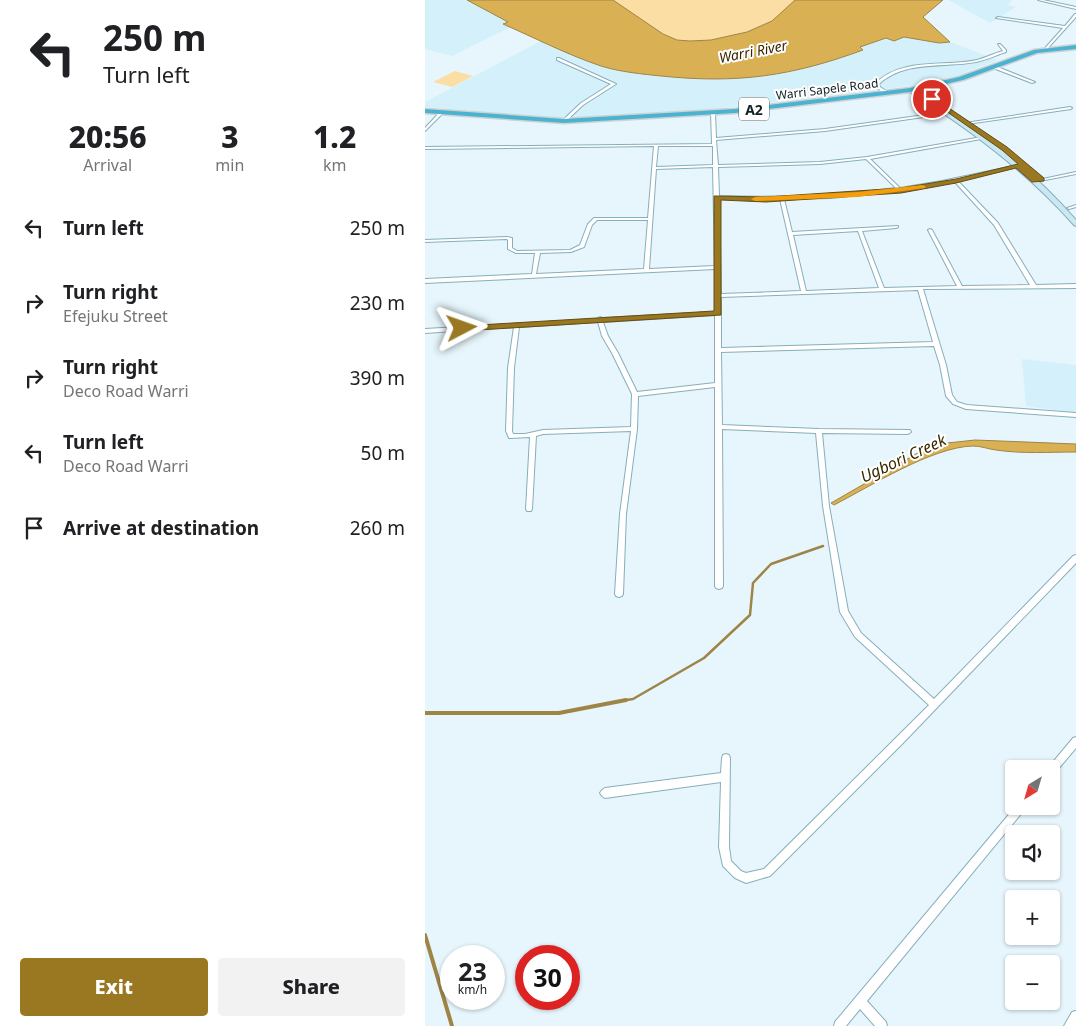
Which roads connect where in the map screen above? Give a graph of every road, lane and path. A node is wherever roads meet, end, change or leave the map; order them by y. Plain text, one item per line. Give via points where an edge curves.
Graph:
1 (1039, 0) edge
2 (1076, 8) edge
3 (1076, 16) edge
4 (998, 18) dead end
5 (1065, 27) junction
6 (999, 45) dead end
7 (1076, 47) edge
8 (1047, 48) junction
9 (557, 59) dead end
10 (994, 67) junction
11 (1033, 82) dead end
12 (921, 88) junction
13 (910, 90) junction
14 (887, 93) junction
15 (1070, 108) dead end
16 (425, 111) edge
17 (441, 112) junction
18 (713, 113) junction
19 (945, 113) junction
20 (564, 121) junction
21 (967, 123) junction
22 (425, 130) edge
23 (981, 138) junction
24 (715, 139) junction
25 (655, 145) junction
26 (715, 145) junction
27 (425, 148) edge
28 (867, 158) junction
29 (716, 166) junction
30 (1017, 166) junction
31 (654, 168) junction
32 (1076, 173) edge
33 (1038, 180) junction
34 (956, 181) junction
35 (901, 190) junction
36 (717, 197) junction
37 (782, 198) junction
38 (1076, 206) edge
39 (1069, 208) junction
40 (1076, 215) edge
41 (650, 219) junction
42 (1076, 224) edge
43 (896, 228) dead end
44 (930, 230) dead end
45 (861, 231) junction
46 (789, 234) junction
47 (425, 241) edge
48 (538, 251) junction
49 (717, 267) junction
50 (646, 270) junction
51 (534, 274) junction
52 (425, 281) edge
53 (1033, 285) junction
54 (1076, 286) edge
55 (960, 287) junction
56 (919, 288) junction
57 (882, 290) junction
58 (804, 292) junction
59 (718, 296) junction
60 (718, 313) junction
61 (600, 319) junction
62 (517, 325) junction
63 (425, 331) edge
64 (937, 344) junction
65 (718, 350) junction
66 (719, 386) junction
67 (635, 394) junction
68 (1076, 416) edge
69 (720, 427) junction
70 (634, 429) junction
71 (819, 431) junction
72 (908, 432) dead end
73 (533, 434) junction
74 (529, 509) dead end
75 (1076, 558) edge
76 (719, 586) dead end
77 (619, 594) dead end
78 (934, 704) junction
79 (1076, 741) edge
80 (726, 758) dead end
81 (1060, 760) edge
82 (725, 778) junction
83 (605, 793) dead end
84 (1015, 815) edge
85 (860, 1001) junction
86 (1076, 1016) edge
87 (839, 1026) edge
88 (882, 1026) edge
89 (1069, 1026) edge

1 - 2 street
3 - 5 street
4 - 5 street
5 - 8 street
6 - 14 street via 1005,51 979,61 905,69 889,74 877,84
7 - 8 highway, Warri Sapele Road / A2
8 - 10 highway, Warri Sapele Road / A2
9 - 20 street via 613,84 582,104
10 - 11 street
10 - 12 highway, Warri Sapele Road / A2
12 - 13 highway, Warri Sapele Road / A2
12 - 21 main road
13 - 14 highway, Warri Sapele Road / A2
13 - 19 main road
14 - 18 highway, Warri Sapele Road / A2
15 - 21 street
16 - 17 highway, Warri Sapele Road / A2
17 - 20 highway, Warri Sapele Road / A2
17 - 22 street
18 - 20 highway, Warri Sapele Road / A2
18 - 24 street
19 - 23 main road
19 - 24 street via 825,130
21 - 33 main road via 1004,149
23 - 28 street
23 - 30 main road
24 - 26 street
25 - 26 street
25 - 27 street
25 - 31 street
26 - 29 street
28 - 29 street via 820,163
28 - 35 street
29 - 31 street
29 - 36 street
30 - 33 main road
30 - 34 street
31 - 41 street
32 - 33 street
33 - 39 main road
33 - 42 main road
34 - 35 street
34 - 53 street via 996,224
35 - 37 street
36 - 37 street
36 - 49 street
37 - 46 street
38 - 39 street
39 - 40 main road
41 - 48 street via 596,218 589,224 582,246 571,251
41 - 50 street
43 - 45 street
44 - 55 street
45 - 46 street
45 - 57 street
46 - 58 street
47 - 48 street via 507,238 510,239 510,249 516,252
48 - 51 street
49 - 50 street
49 - 59 street
50 - 51 street
51 - 52 street
53 - 54 street
53 - 55 street
55 - 56 street
56 - 57 street
56 - 64 street
57 - 58 street
58 - 59 street
59 - 60 street
60 - 61 street
60 - 65 street
61 - 62 street
61 - 67 street via 605,336
62 - 63 street
62 - 73 street via 511,368 509,431 514,437
64 - 65 street
64 - 68 street via 949,396 961,406
65 - 66 street
66 - 67 street
66 - 69 street
67 - 70 street
69 - 71 street
69 - 76 street
70 - 73 street
70 - 77 street via 623,514
71 - 72 street
71 - 78 street via 826,506 844,612 858,635
73 - 74 street
75 - 78 street
78 - 82 street via 767,873 746,878 726,863 723,847
79 - 81 street
80 - 82 street
82 - 83 street
84 - 85 street
85 - 87 street
85 - 88 street
86 - 89 street

